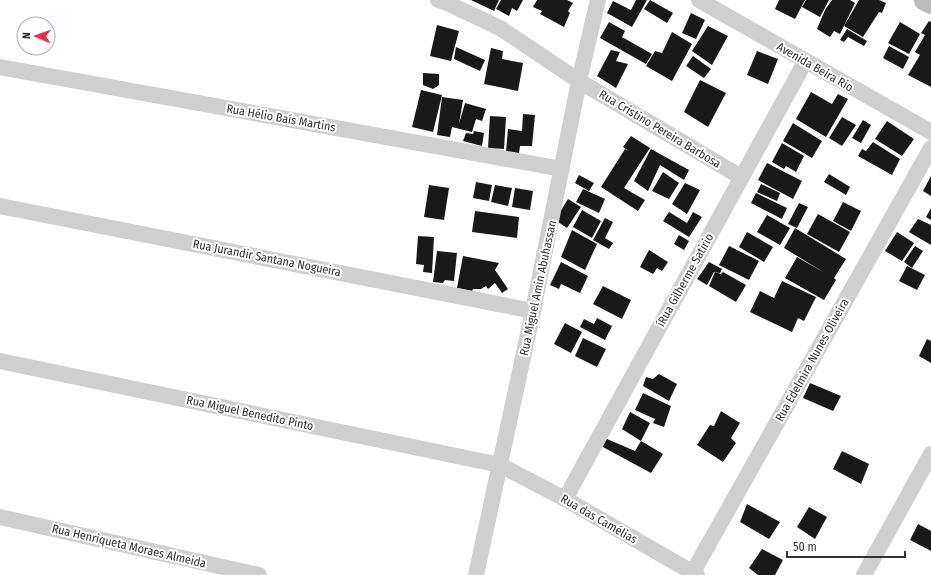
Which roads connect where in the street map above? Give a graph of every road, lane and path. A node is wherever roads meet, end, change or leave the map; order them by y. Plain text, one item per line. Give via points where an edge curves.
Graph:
1 (438, 0) edge
2 (598, 0) edge
3 (700, 0) edge
4 (925, 0) edge
5 (931, 3) edge
6 (805, 62) junction
7 (0, 67) edge
8 (579, 81) junction
9 (931, 132) edge
10 (931, 148) edge
11 (562, 169) junction
12 (741, 177) junction
13 (0, 206) edge
14 (533, 311) junction
15 (0, 362) edge
16 (931, 454) edge
17 (500, 465) junction
18 (565, 499) junction
19 (0, 517) edge
20 (695, 574) edge
21 (259, 575) edge
22 (476, 575) edge
23 (864, 575) edge

1 - 8 street, Rua Cristino Pereira Barbosa via 500,28
2 - 8 street, Rua Miguel Amin Abuhassan
3 - 6 street, Avenida Beira Rio
4 - 5 main road
6 - 9 street, Avenida Beira Rio
6 - 12 street, íRua Gilherme Satirio
7 - 11 street, Rua Hélio Baís Martins
8 - 11 street, Rua Miguel Amin Abuhassan
8 - 12 street, Rua Cristino Pereira Barbosa
10 - 20 street, Rua Edelmira Nunes Oliveira
11 - 14 street, Rua Miguel Amin Abuhassan
12 - 18 street, íRua Gilherme Satirio
13 - 14 street, Rua Jurandir Santana Nogueira
14 - 17 street, Rua Miguel Amin Abuhassan
15 - 17 street, Rua Miguel Benedito Pinto
16 - 23 street
17 - 18 street, Rua das Camélias
17 - 22 street, Rua Miguel Amin Abuhassan
18 - 20 street, Rua das Camélias
19 - 21 street, Rua Henriqueta Moraes Almeida

